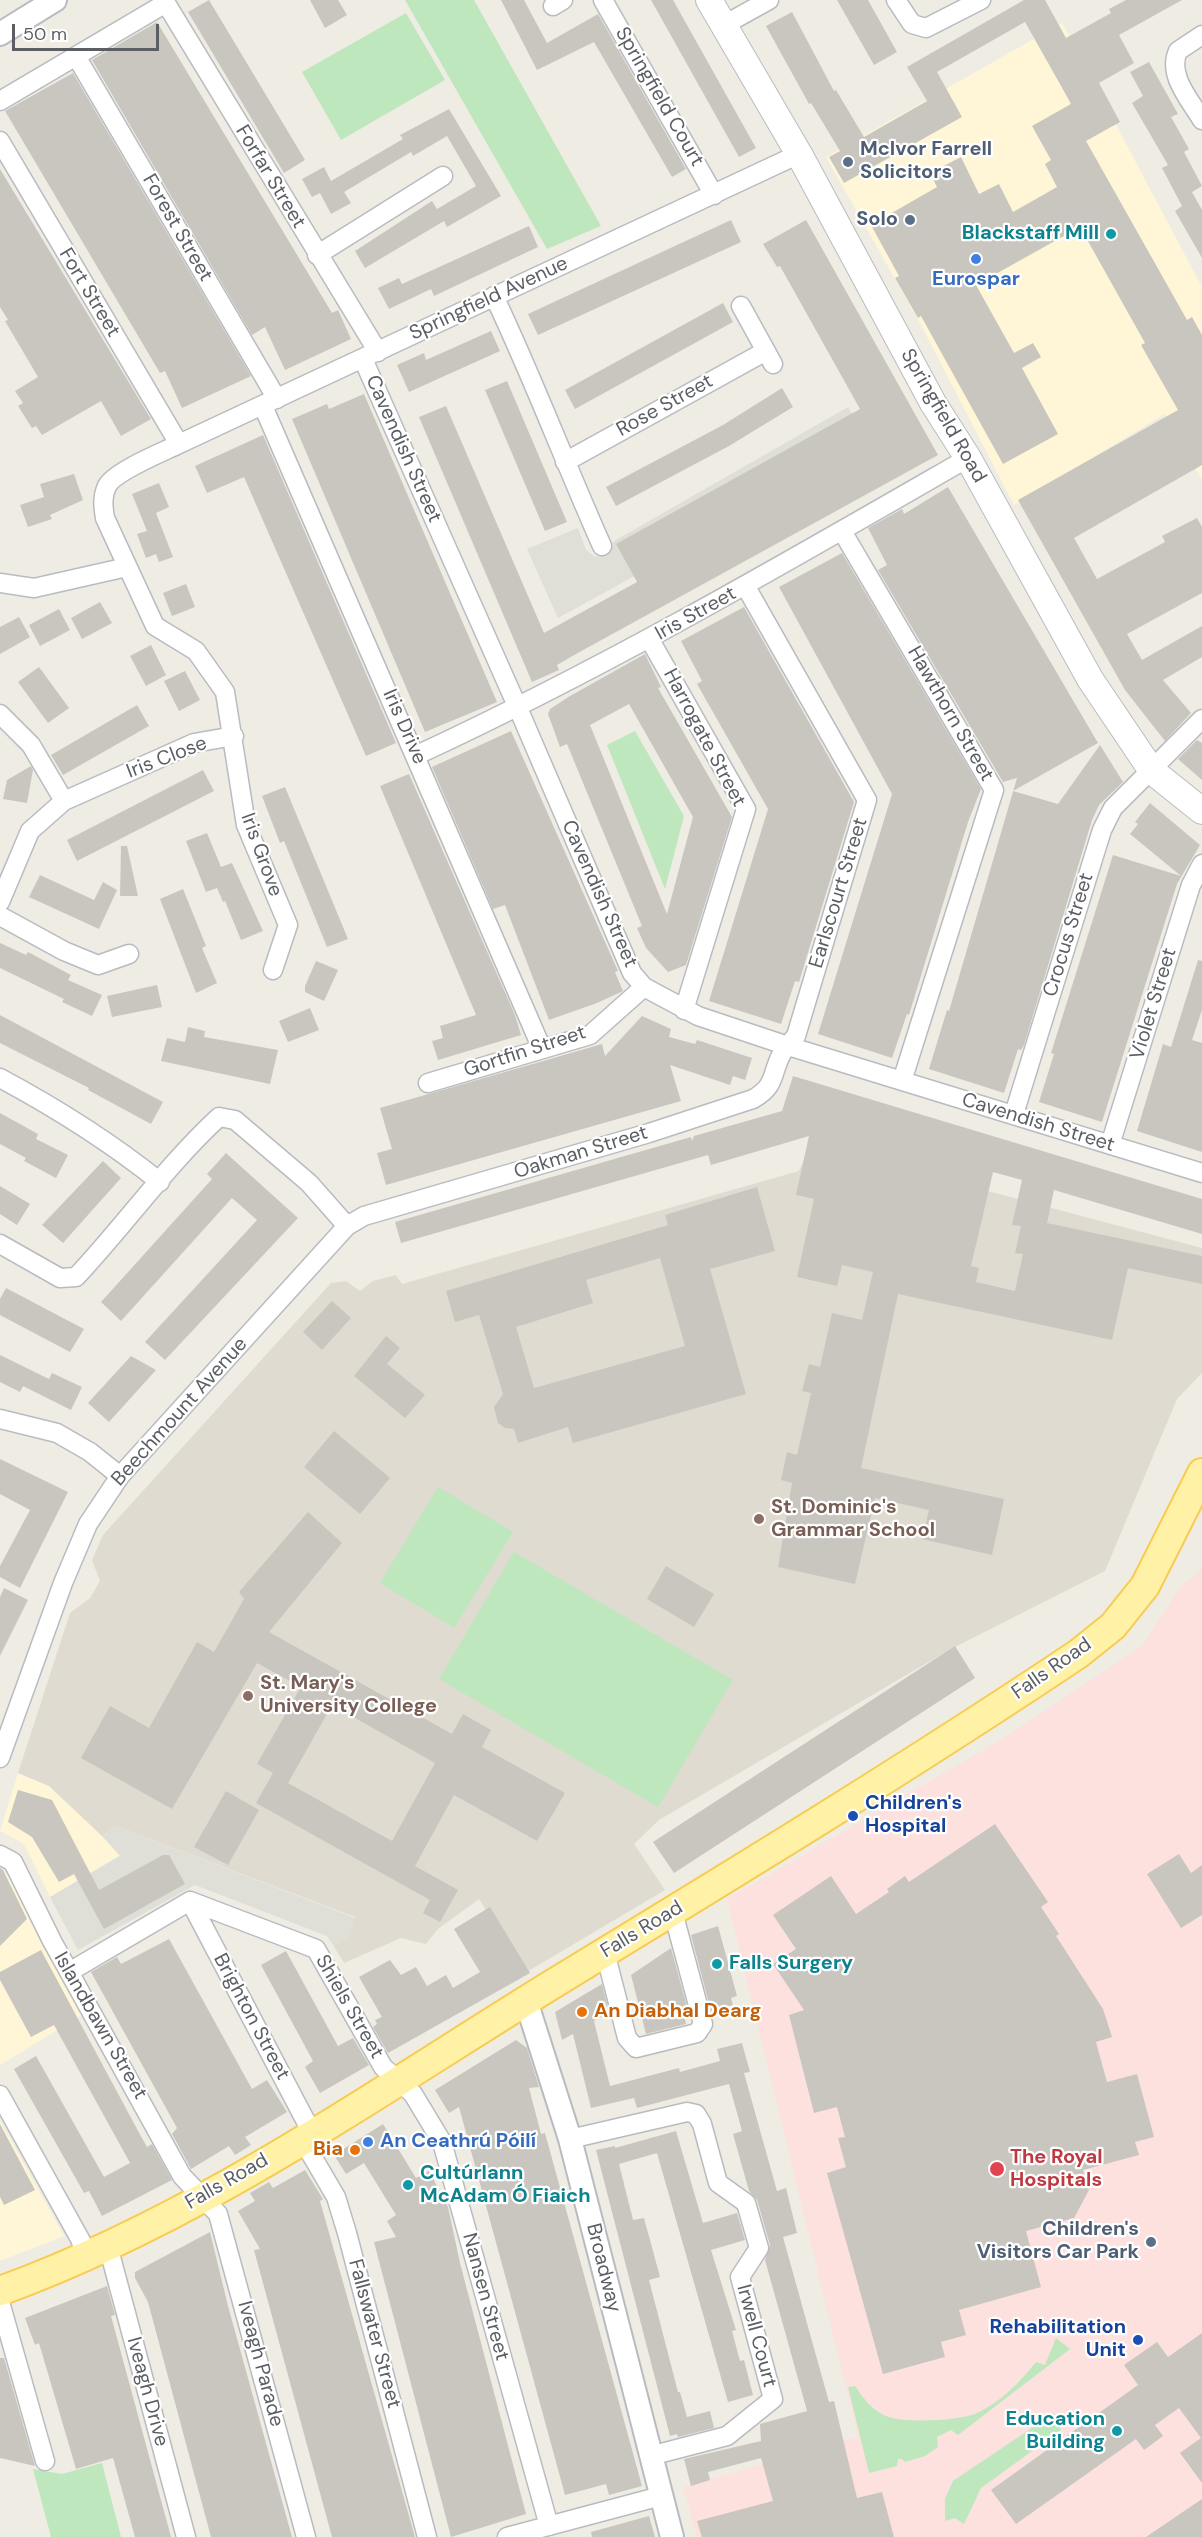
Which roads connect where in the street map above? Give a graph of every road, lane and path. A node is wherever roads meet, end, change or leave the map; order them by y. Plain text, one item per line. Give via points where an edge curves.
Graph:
1 (54, 0) edge
2 (603, 0) edge
3 (709, 0) edge
4 (769, 0) edge
5 (896, 0) edge
6 (981, 0) edge
7 (165, 2) edge
8 (724, 25) junction
9 (0, 34) edge
10 (1202, 35) edge
11 (76, 56) junction
12 (0, 101) edge
13 (1202, 120) edge
14 (0, 141) edge
15 (799, 154) junction
16 (443, 176) dead end
17 (714, 195) junction
18 (317, 255) junction
19 (494, 296) junction
20 (741, 306) dead end
21 (371, 355) junction
22 (270, 403) junction
23 (179, 444) junction
24 (968, 458) junction
25 (565, 462) junction
26 (842, 531) junction
27 (602, 546) dead end
28 (127, 567) junction
29 (0, 583) edge
30 (746, 587) junction
31 (650, 640) junction
32 (519, 708) junction
33 (0, 714) edge
34 (1202, 719) edge
35 (234, 736) junction
36 (417, 755) junction
37 (1152, 771) junction
38 (64, 801) junction
39 (1202, 812) edge
40 (1202, 864) edge
41 (0, 902) edge
42 (0, 916) edge
43 (129, 954) dead end
44 (273, 970) dead end
45 (644, 987) junction
46 (684, 1010) junction
47 (788, 1046) junction
48 (543, 1049) junction
49 (0, 1078) edge
50 (902, 1081) junction
51 (428, 1083) dead end
52 (1014, 1114) junction
53 (1110, 1145) junction
54 (1202, 1173) edge
55 (160, 1182) junction
56 (347, 1226) junction
57 (0, 1244) edge
58 (0, 1419) edge
59 (1202, 1473) edge
60 (120, 1476) junction
61 (7, 1719) edge
62 (0, 1758) edge
63 (0, 1855) edge
64 (190, 1901) junction
65 (673, 1912) junction
66 (605, 1952) junction
67 (69, 1972) junction
68 (526, 2001) junction
69 (399, 2079) junction
70 (0, 2095) edge
71 (307, 2136) junction
72 (570, 2139) junction
73 (202, 2197) junction
74 (97, 2252) junction
75 (0, 2290) edge
76 (0, 2302) edge
77 (650, 2456) junction
78 (45, 2461) dead end
79 (661, 2496) junction
80 (549, 2526) junction
81 (186, 2537) edge
82 (306, 2537) edge
83 (427, 2537) edge
84 (507, 2537) edge
85 (672, 2537) edge

1 - 9 street
2 - 17 street, Springfield Court
3 - 8 main road, Springfield Road
4 - 8 street
5 - 6 street via 912,24 926,28
7 - 11 street
7 - 18 street, Forfar Street
8 - 15 main road, Springfield Road
10 - 13 street via 1178,51 1174,66
11 - 12 street
11 - 22 street, Forest Street
14 - 23 street, Fort Street
15 - 17 street, Springfield Avenue
15 - 24 main road, Springfield Road via 933,403
16 - 18 street
17 - 19 street, Springfield Avenue
18 - 21 street, Forfar Street
19 - 21 street, Springfield Avenue
19 - 25 street
20 - 25 street, Rose Street via 769,357
21 - 22 street, Springfield Avenue
21 - 32 street, Cavendish Street
22 - 23 street, Springfield Avenue
22 - 36 street, Iris Drive
23 - 28 street, Iris Close via 108,484 102,501 105,518
24 - 26 street, Iris Street
24 - 37 main road, Springfield Road via 1090,679
25 - 27 street
26 - 30 street, Iris Street
26 - 50 street, Hawthorn Street via 994,790
28 - 29 street via 34,588
28 - 35 street, Iris Close via 155,626 196,651 225,692
30 - 31 street, Iris Street
30 - 47 street, Earlscourt Street via 867,800 796,1036
31 - 32 street, Iris Street
31 - 46 street, Harrogate Street via 746,809
32 - 36 street, Iris Street
32 - 45 street, Cavendish Street via 632,973
33 - 38 street via 31,745
34 - 37 street, Crocus Street
35 - 38 street, Iris Close via 194,743
35 - 44 street, Iris Grove via 246,825 288,925
36 - 48 street, Iris Drive
37 - 39 main road, Springfield Road
37 - 52 street, Crocus Street via 1113,808 1102,830
38 - 41 street, Iris Close via 30,831
40 - 53 street, Violet Street via 1191,885
42 - 43 street via 98,965
45 - 46 street, Cavendish Street
45 - 48 street, Gortfin Street via 590,1035
46 - 47 street, Cavendish Street
47 - 50 street, Cavendish Street
47 - 56 street, Oakman Street via 774,1078 753,1099 364,1216
48 - 51 street, Gortfin Street
49 - 55 street via 57,1110
50 - 52 street, Cavendish Street
52 - 53 street, Cavendish Street
53 - 54 street, Cavendish Street
55 - 56 street via 219,1117 235,1120 309,1183
55 - 57 street via 76,1277 60,1278
56 - 60 street, Beechmount Avenue
58 - 60 street via 57,1433
59 - 65 main road, Falls Road via 1145,1586 1113,1626 1018,1694
60 - 61 street, Beechmount Avenue via 88,1524
61 - 62 street, Beechmount Avenue
63 - 67 street, Islandbawn Street via 13,1862
64 - 67 street
64 - 69 street, Shiels Street via 316,1949 383,2067
64 - 71 street, Brighton Street
65 - 66 main road, Falls Road
65 - 66 street via 703,2024 698,2033 636,2048 627,2038
66 - 68 main road, Falls Road
67 - 73 street, Islandbawn Street via 182,2176
68 - 69 main road, Falls Road
68 - 72 street, Broadway
69 - 71 main road, Falls Road
69 - 80 street, Nansen Street via 413,2094 442,2142
70 - 74 street, Iveagh Drive via 80,2239
71 - 73 main road, Falls Road
71 - 83 street, Fallswater Street via 336,2197 347,2233
72 - 77 street, Broadway
72 - 77 street, Irwell Court via 687,2112 696,2114 718,2183 746,2203 759,2248 740,2277 773,2399 727,2436
73 - 74 main road, Falls Road
73 - 82 street, Iveagh Parade via 218,2214
74 - 75 main road, Falls Road
74 - 81 street, Iveagh Drive
76 - 78 street
77 - 79 street, Broadway
79 - 80 street
79 - 85 street, Broadway
80 - 84 street

